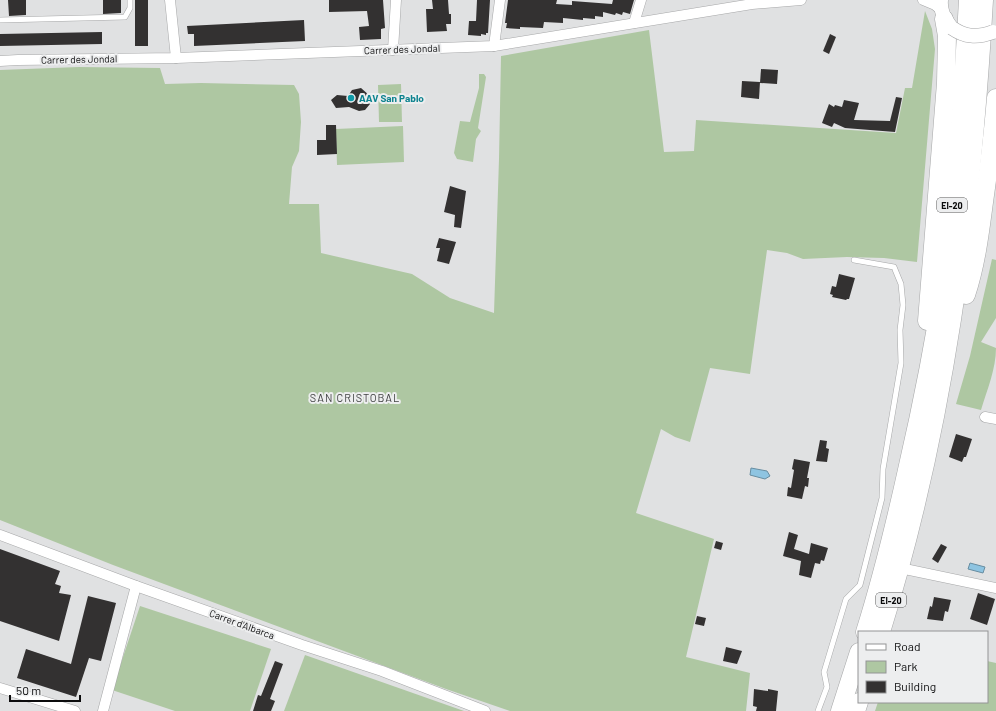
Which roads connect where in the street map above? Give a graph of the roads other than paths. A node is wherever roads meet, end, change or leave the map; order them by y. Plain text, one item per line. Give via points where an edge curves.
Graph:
1 (130, 0) edge
2 (170, 0) edge
3 (396, 0) edge
4 (500, 0) edge
5 (641, 0) edge
6 (801, 0) edge
7 (923, 0) edge
8 (968, 0) edge
9 (984, 0) edge
10 (752, 2) edge
11 (944, 14) edge
12 (0, 20) edge
13 (634, 24) junction
14 (994, 31) edge
15 (494, 46) junction
16 (393, 50) junction
17 (176, 58) junction
18 (0, 62) edge
19 (996, 98) edge
20 (854, 260) dead end
21 (947, 355) junction
22 (921, 408) junction
23 (985, 417) dead end
24 (996, 419) edge
25 (0, 535) edge
26 (900, 568) junction
27 (136, 586) junction
28 (996, 588) edge
29 (865, 631) edge
30 (881, 631) edge
31 (858, 655) edge
32 (0, 688) edge
33 (75, 711) edge
34 (103, 711) edge
35 (485, 711) edge
36 (818, 711) edge
37 (840, 711) edge

1 - 12 lane via 130,8 125,17
2 - 17 street
3 - 16 street
4 - 15 street
5 - 13 street
6 - 10 street, Carrer des Jondal
7 - 11 street via 935,5
8 - 22 highway, EI-20 via 951,223 936,330
9 - 21 highway, EI-20 via 966,223
10 - 13 street, Carrer des Jondal
11 - 14 street, bridge via 959,33 972,37
11 - 22 highway via 947,36 946,67
13 - 15 street, Carrer des Jondal
15 - 16 street, Carrer des Jondal
16 - 17 street, Carrer des Jondal
17 - 18 street, Carrer des Jondal
19 - 21 highway via 981,225 971,280
20 - 36 lane via 894,267 901,284 903,305 900,330 901,363 883,469 882,498 869,554 860,585 846,599 824,672 827,687
21 - 26 highway, EI-20 via 933,430
22 - 29 highway, EI-20 via 891,539
23 - 24 street
25 - 27 street, Carrer d'Albarca
26 - 28 street
26 - 30 highway, EI-20
27 - 34 street
27 - 35 street, Carrer d'Albarca via 382,671
31 - 37 highway
32 - 33 street

